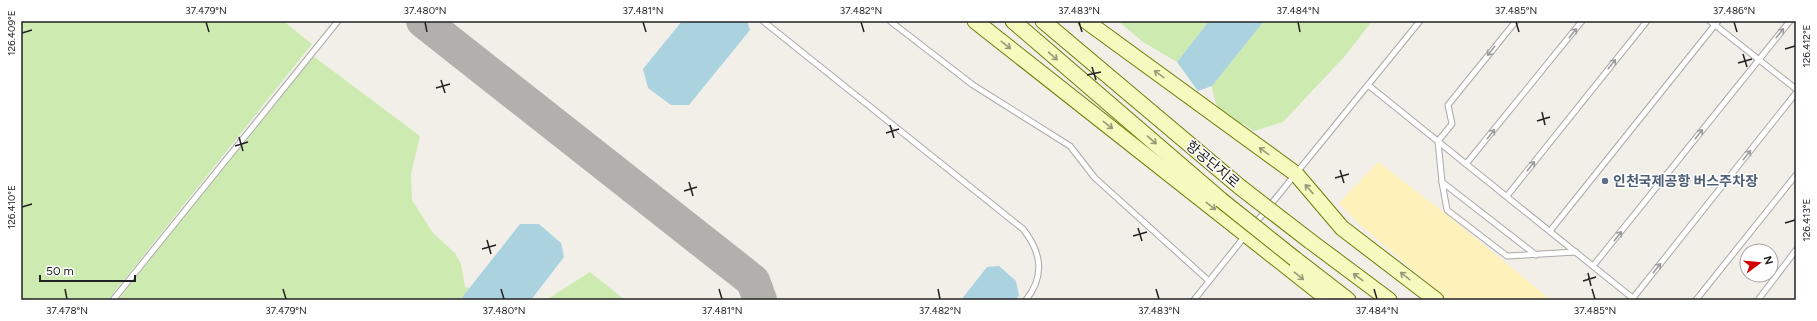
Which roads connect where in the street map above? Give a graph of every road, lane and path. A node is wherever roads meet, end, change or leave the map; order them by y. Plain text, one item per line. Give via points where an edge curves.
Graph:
1 (338, 21) edge
2 (763, 21) edge
3 (890, 21) edge
4 (975, 21) edge
5 (1013, 21) edge
6 (1042, 21) edge
7 (1086, 21) edge
8 (1420, 21) edge
9 (1516, 21) edge
10 (1582, 21) edge
11 (1646, 21) edge
12 (1790, 21) edge
13 (1714, 22) edge
14 (1759, 60) junction
15 (1368, 85) junction
16 (1796, 89) edge
17 (1796, 93) edge
18 (1438, 141) junction
19 (1466, 164) junction
20 (1296, 174) junction
21 (1796, 175) edge
22 (1442, 182) junction
23 (1507, 196) junction
24 (1550, 231) junction
25 (1247, 234) junction
26 (1796, 250) edge
27 (1576, 252) junction
28 (1536, 255) junction
29 (1593, 266) junction
30 (1209, 281) junction
31 (1634, 299) edge
32 (113, 300) edge
33 (1026, 300) edge
34 (1194, 300) edge
35 (1329, 300) edge
36 (1348, 300) edge
37 (1389, 300) edge
38 (1436, 300) edge
39 (1696, 300) edge
40 (1758, 300) edge

1 - 32 lane
2 - 33 lane via 1023,229 1037,251 1039,272 1037,282
3 - 30 lane via 973,85 1070,146 1095,178
4 -> 25 street
5 -> 36 street, 항공단지로, bridge via 1221,200
37 -> 6 street, 항공단지로, bridge via 1240,187
20 -> 7 street
8 - 15 lane
9 -> 18 lane via 1448,105 1452,124
19 -> 10 lane
23 -> 11 lane
14 -> 12 lane
13 - 14 lane
13 - 24 lane
14 - 16 lane
29 -> 14 lane
15 - 18 lane
15 - 20 lane
31 -> 17 lane
18 - 19 lane
18 - 22 lane
19 - 23 lane
20 - 25 lane
38 -> 20 street via 1342,228
21 - 39 lane
22 - 28 lane
22 - 28 lane via 1448,210 1507,256
23 - 24 lane
24 - 27 lane
25 - 30 lane
25 -> 35 street
26 - 40 lane
27 - 28 lane
27 - 29 lane
29 - 31 lane
30 - 34 lane

